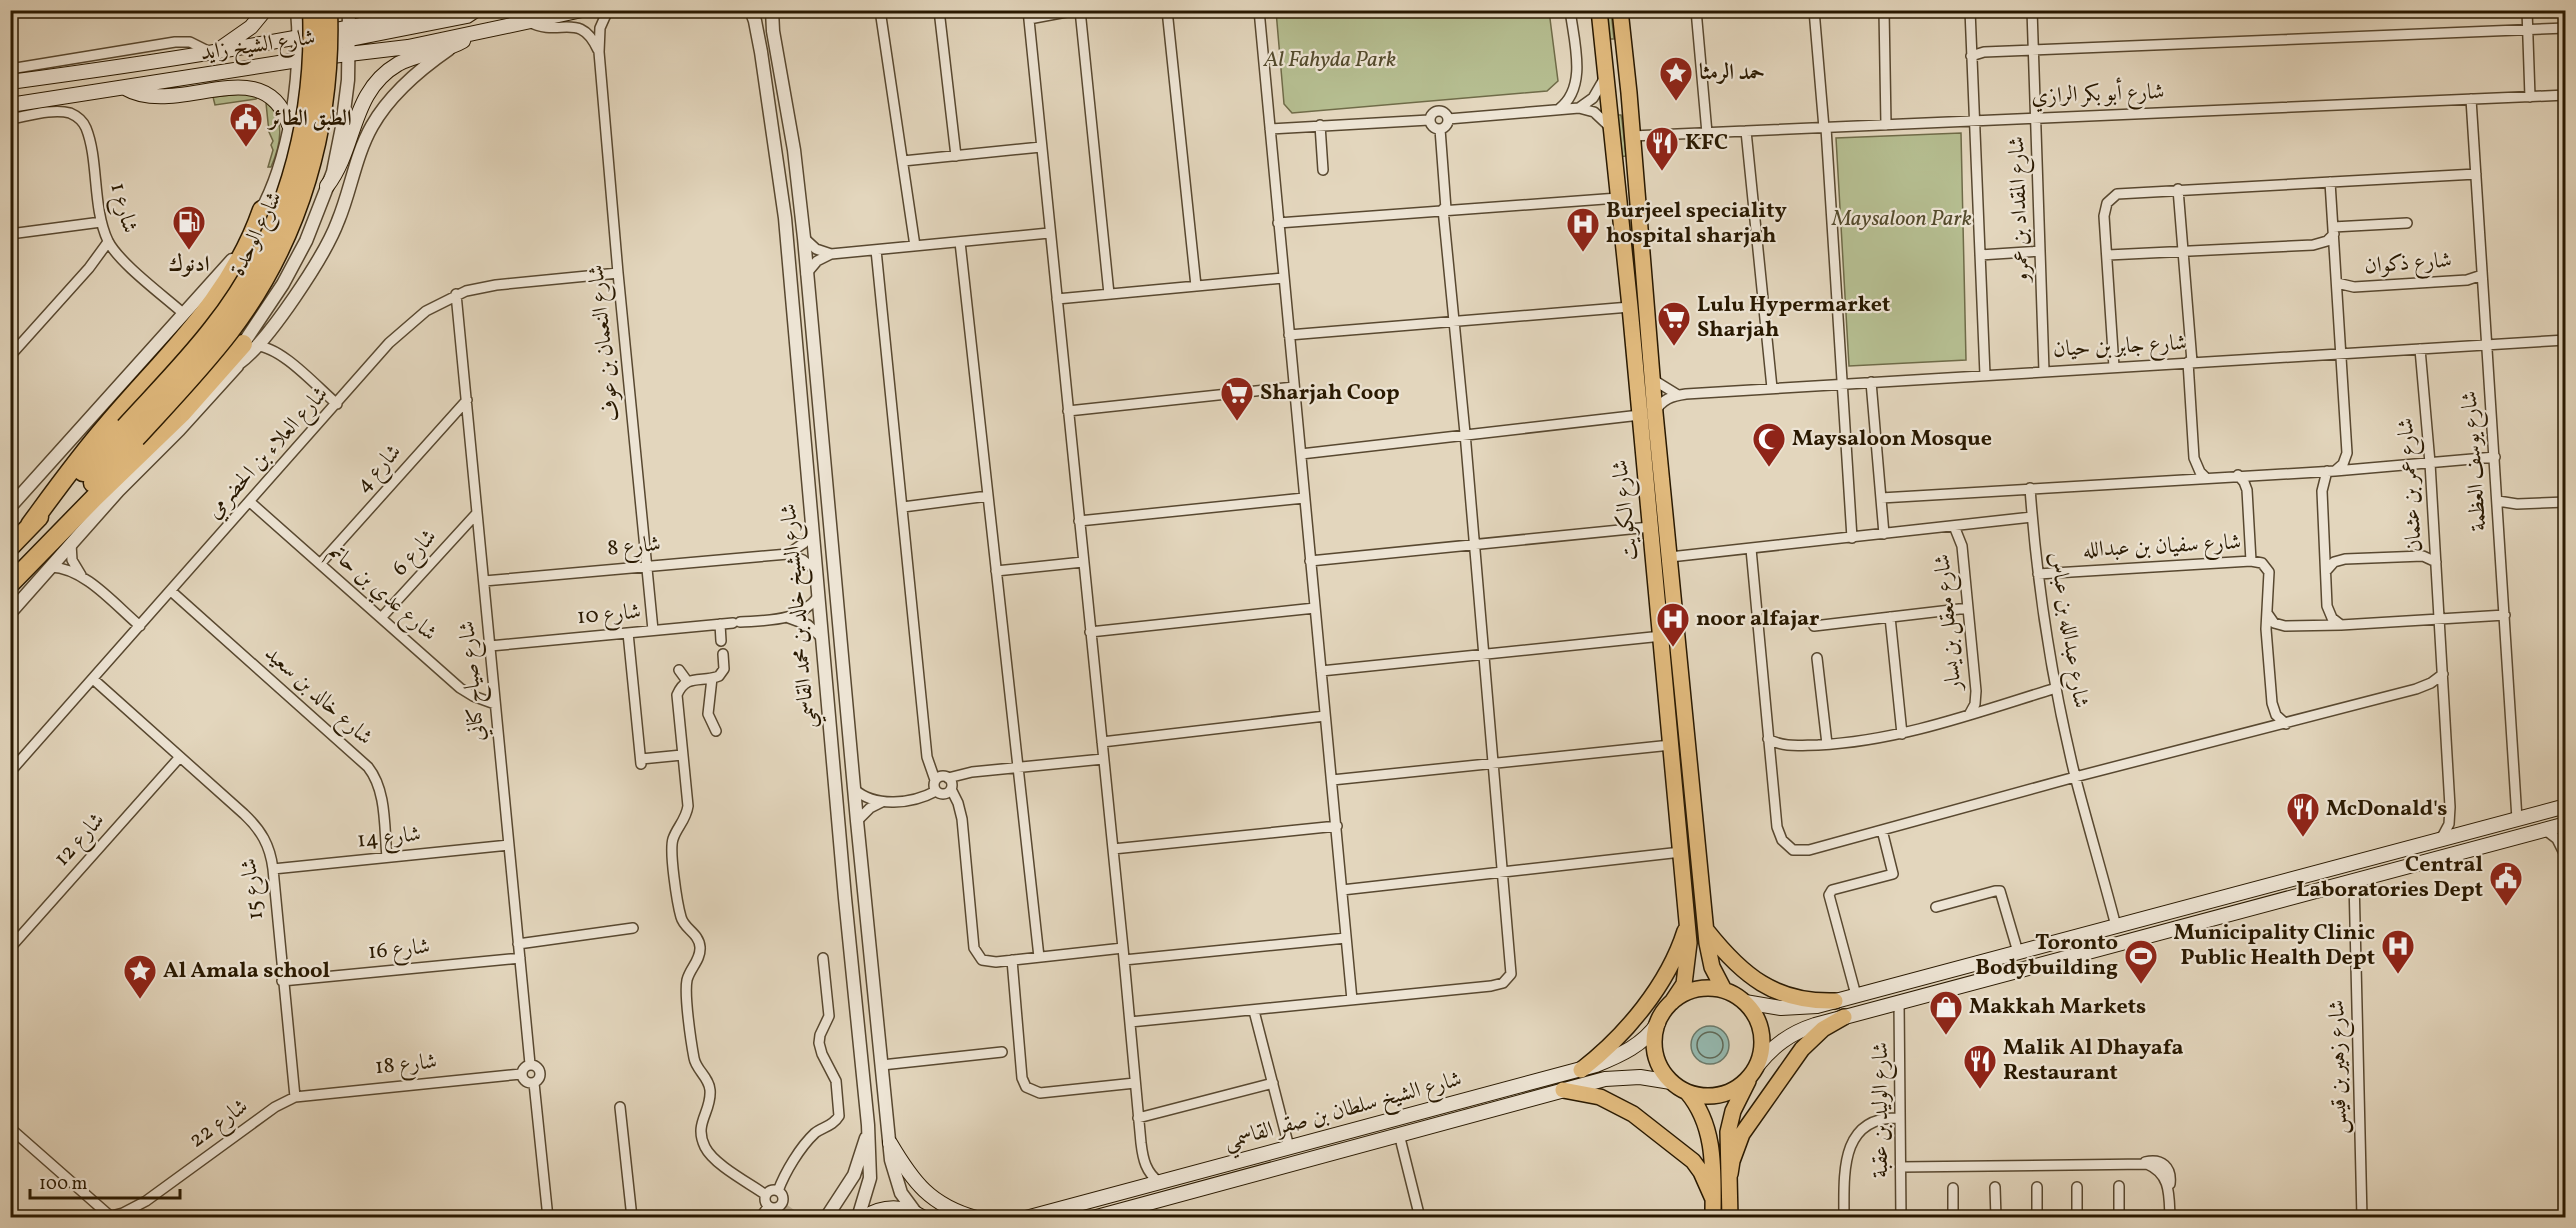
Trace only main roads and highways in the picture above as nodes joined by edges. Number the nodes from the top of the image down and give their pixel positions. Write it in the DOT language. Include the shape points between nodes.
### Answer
graph roads {
  1 [pos="265,10"];
  2 [pos="312,10"];
  3 [pos="328,10"];
  4 [pos="429,10"];
  5 [pos="476,10"];
  6 [pos="582,10"];
  7 [pos="1599,10"];
  8 [pos="1620,10"];
  9 [pos="476,32"];
  10 [pos="349,34"];
  11 [pos="214,52"];
  12 [pos="1604,55"];
  13 [pos="298,60"];
  14 [pos="11,78"];
  15 [pos="125,88"];
  16 [pos="1629,93"];
  17 [pos="10,105"];
  18 [pos="289,125"];
  19 [pos="327,186"];
  20 [pos="262,210"];
  21 [pos="249,345"];
  22 [pos="1648,414"];
  23 [pos="130,432"];
  24 [pos="1644,465"];
  25 [pos="1664,499"];
  26 [pos="30,525"];
  27 [pos="10,547"];
  28 [pos="10,583"];
  29 [pos="2565,806"];
  30 [pos="2565,824"];
  31 [pos="1687,923"];
  32 [pos="1706,930"];
  33 [pos="2098,931"];
  34 [pos="2066,957"];
  35 [pos="1724,990"];
  36 [pos="1834,1001"];
  37 [pos="1672,1002"];
  38 [pos="1745,1002"];
  39 [pos="1844,1017"];
  40 [pos="1658,1023"];
  41 [pos="1581,1070"];
  42 [pos="1754,1070"];
  43 [pos="1671,1082"];
  44 [pos="1563,1090"];
  45 [pos="1687,1092"];
  46 [pos="890,1143"];
  47 [pos="1730,1174"];
  48 [pos="1713,1199"];
  49 [pos="920,1215"];
  50 [pos="863,1218"];
  51 [pos="976,1218"];
  52 [pos="1026,1218"];
  53 [pos="1093,1218"];
  54 [pos="1713,1218"];
  55 [pos="1730,1218"];
  1 -- 11 [label="main road" via="251,27"];
  2 -- 23 [label="highway, شارع الوحدة, bridge" via="312,68 302,138 269,237 214,327"];
  3 -- 23 [label="highway, شارع الوحدة, bridge" via="322,117 303,193 289,230 230,331"];
  4 -- 10 [label="main road, شارع الشيخ زايد"];
  5 -- 10 [label="main road" via="467,16"];
  6 -- 9 [label="main road, شارع الشيخ زايد"];
  7 -- 12 [label="main road, شارع الكويت"];
  8 -- 16 [label="main road, شارع الكويت"];
  9 -- 13 [label="main road, شارع الشيخ زايد" via="348,56"];
  9 -- 19 [label="main road" via="452,47 398,64 376,82 358,113 339,170"];
  10 -- 11 [label="main road, شارع الشيخ زايد" via="299,36"];
  10 -- 13 [label="main road" via="315,47"];
  11 -- 14 [label="main road, شارع الشيخ زايد"];
  12 -- 16 [label="main road" via="1616,57 1621,80"];
  12 -- 22 [label="main road, شارع الكويت" via="1630,307"];
  13 -- 15 [label="main road, شارع الشيخ زايد"];
  15 -- 17 [label="main road, شارع الشيخ زايد" via="46,107"];
  15 -- 18 [label="main road" via="159,98 240,87 259,89 280,106"];
  16 -- 22 [label="main road, شارع الكويت" via="1652,380"];
  20 -- 26 [label="highway" via="248,246 216,300 108,424"];
  21 -- 28 [label="highway"];
  22 -- 24 [label="main road, شارع الكويت"];
  22 -- 25 [label="main road, شارع الكويت"];
  23 -- 26 [label="highway"];
  23 -- 28 [label="highway"];
  24 -- 25 [label="main road" via="1656,504"];
  24 -- 31 [label="main road, شارع الكويت"];
  25 -- 32 [label="main road, شارع الكويت"];
  26 -- 27 [label="highway"];
  29 -- 33 [label="main road"];
  30 -- 34 [label="main road"];
  31 -- 37 [label="main road, شارع الكويت" via="1688,964 1684,984"];
  31 -- 41 [label="main road" via="1670,966 1654,991 1620,1036"];
  32 -- 35 [label="main road, شارع الكويت" via="1713,967"];
  32 -- 36 [label="main road" via="1739,967 1774,991 1802,1000"];
  33 -- 34 [label="main road" via="2064,946 2062,953"];
  33 -- 36 [label="main road"];
  34 -- 39 [label="main road"];
  35 -- 37 [label="main road" via="1705,988 1687,992"];
  35 -- 38 [label="main road"];
  36 -- 38 [label="main road" via="1799,1008"];
  37 -- 40 [label="main road"];
  38 -- 42 [label="main road" via="1756,1015 1762,1032 1762,1050"];
  39 -- 42 [label="main road" via="1782,1040"];
  39 -- 47 [label="main road" via="1823,1029 1802,1049 1742,1134"];
  40 -- 41 [label="main road, شارع الشيخ سلطان بن صقر القاسمي" via="1648,1037 1632,1048"];
  40 -- 43 [label="main road" via="1654,1038 1656,1054"];
  41 -- 52 [label="main road, شارع الشيخ سلطان بن صقر القاسمي"];
  42 -- 45 [label="main road" via="1742,1085 1722,1094 1701,1096"];
  42 -- 47 [label="main road" via="1730,1121"];
  43 -- 44 [label="main road, شارع الشيخ سلطان بن صقر القاسمي" via="1623,1077"];
  43 -- 45 [label="main road"];
  44 -- 48 [label="main road" via="1599,1097 1641,1120 1693,1161"];
  44 -- 53 [label="main road, شارع الشيخ سلطان بن صقر القاسمي"];
  45 -- 48 [label="main road" via="1708,1131"];
  46 -- 51 [label="main road" via="922,1190 947,1207"];
  47 -- 55 [label="main road"];
  48 -- 54 [label="main road"];
  49 -- 50 [label="main road" via="893,1208"];
}
